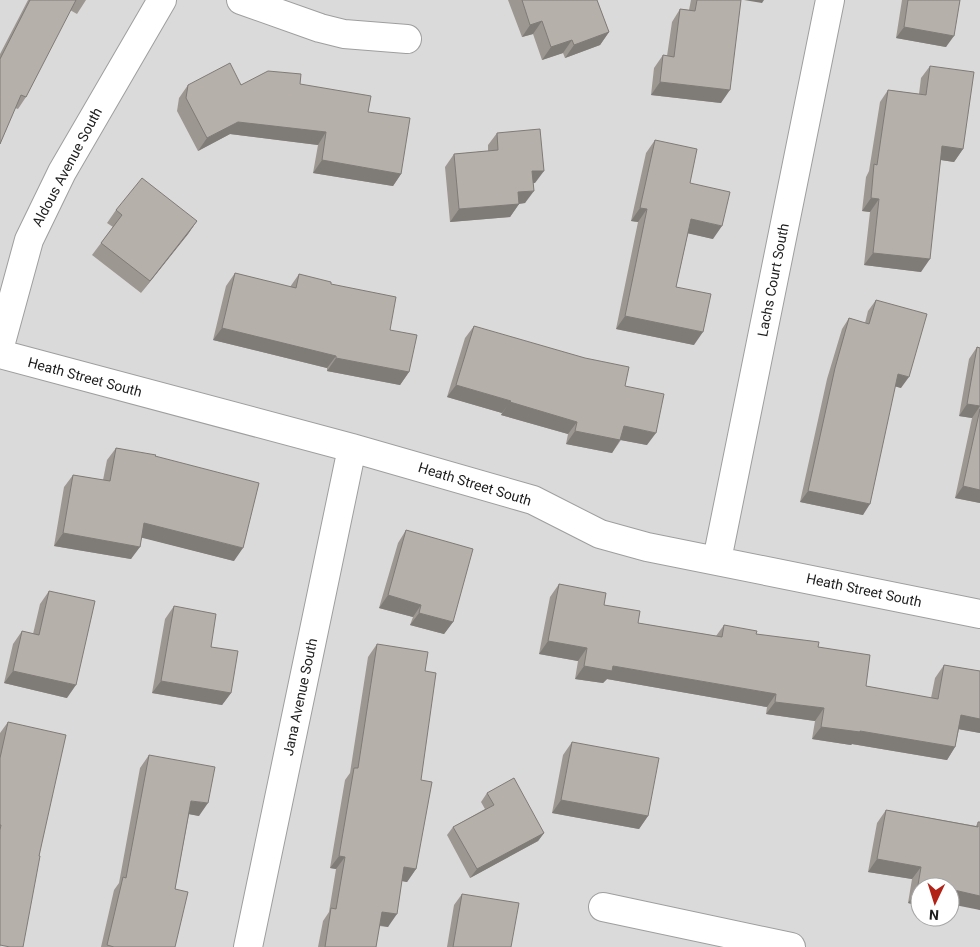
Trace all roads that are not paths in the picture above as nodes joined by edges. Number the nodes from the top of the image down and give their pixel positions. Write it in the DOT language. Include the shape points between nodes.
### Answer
graph roads {
  1 [pos="162,0"];
  2 [pos="241,0"];
  3 [pos="830,0"];
  4 [pos="407,39"];
  5 [pos="0,346"];
  6 [pos="0,354"];
  7 [pos="352,448"];
  8 [pos="717,560"];
  9 [pos="980,614"];
  10 [pos="603,907"];
  11 [pos="248,947"];
  12 [pos="791,947"];
  1 -- 5 [label="street, Aldous Avenue South" via="62,172 29,240"];
  2 -- 4 [label="street" via="344,34"];
  3 -- 8 [label="street, Lachs Court South"];
  6 -- 7 [label="street, Heath Street South"];
  7 -- 8 [label="street, Heath Street South" via="533,500 600,534"];
  7 -- 11 [label="street, Jana Avenue South"];
  8 -- 9 [label="street, Heath Street South"];
  10 -- 12 [label="street"];
}
